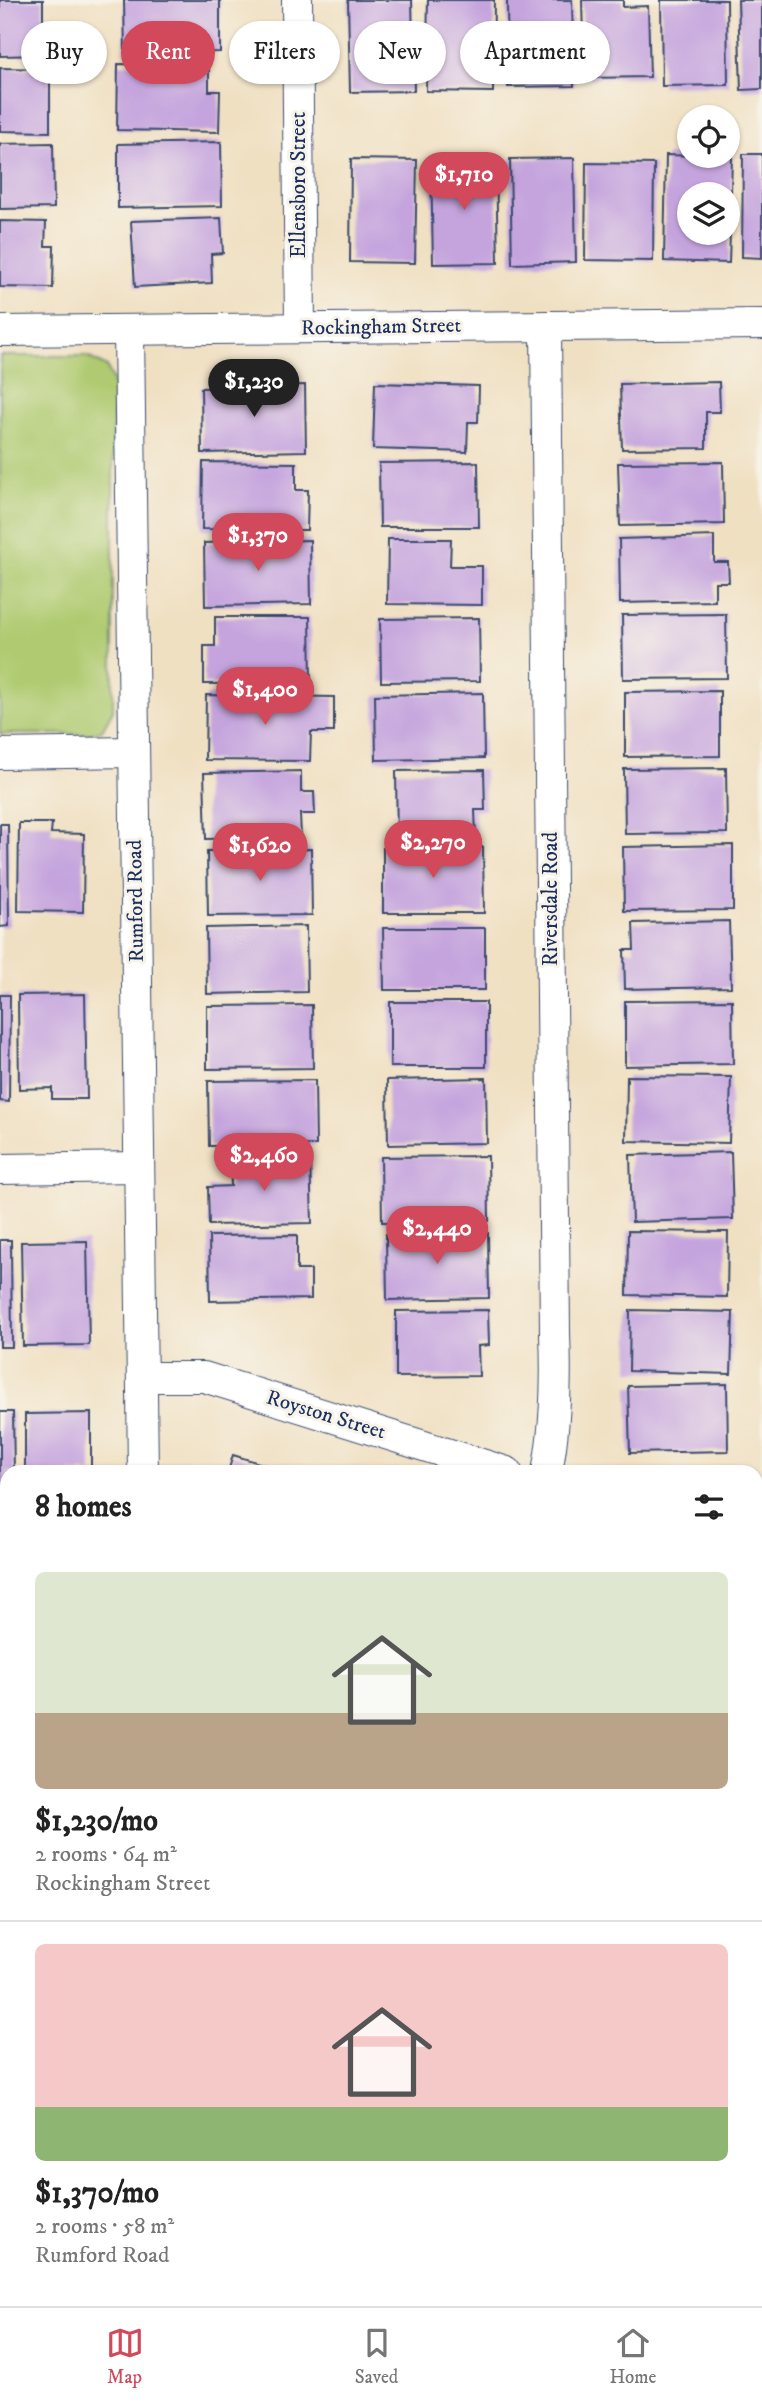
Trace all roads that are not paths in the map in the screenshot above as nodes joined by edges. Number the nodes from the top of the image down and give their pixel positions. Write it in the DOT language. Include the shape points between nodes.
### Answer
graph roads {
  1 [pos="298,0"];
  2 [pos="762,324"];
  3 [pos="546,326"];
  4 [pos="300,328"];
  5 [pos="129,330"];
  6 [pos="0,331"];
  7 [pos="134,752"];
  8 [pos="0,754"];
  9 [pos="139,1167"];
  10 [pos="0,1169"];
  11 [pos="142,1377"];
  12 [pos="143,1465"];
  13 [pos="485,1465"];
  14 [pos="548,1465"];
  1 -- 4 [label="street, Ellensboro Street"];
  2 -- 3 [label="street, Rockingham Street"];
  3 -- 4 [label="street, Rockingham Street"];
  3 -- 14 [label="street, Riversdale Road" via="558,1383"];
  4 -- 5 [label="street, Rockingham Street"];
  5 -- 6 [label="street, Rockingham Street"];
  5 -- 7 [label="street, Rumford Road"];
  7 -- 8 [label="street"];
  7 -- 9 [label="street, Rumford Road"];
  9 -- 10 [label="street"];
  9 -- 11 [label="street, Rumford Road"];
  11 -- 12 [label="street, Rumford Road"];
  11 -- 13 [label="street, Royston Street" via="204,1377"];
}
